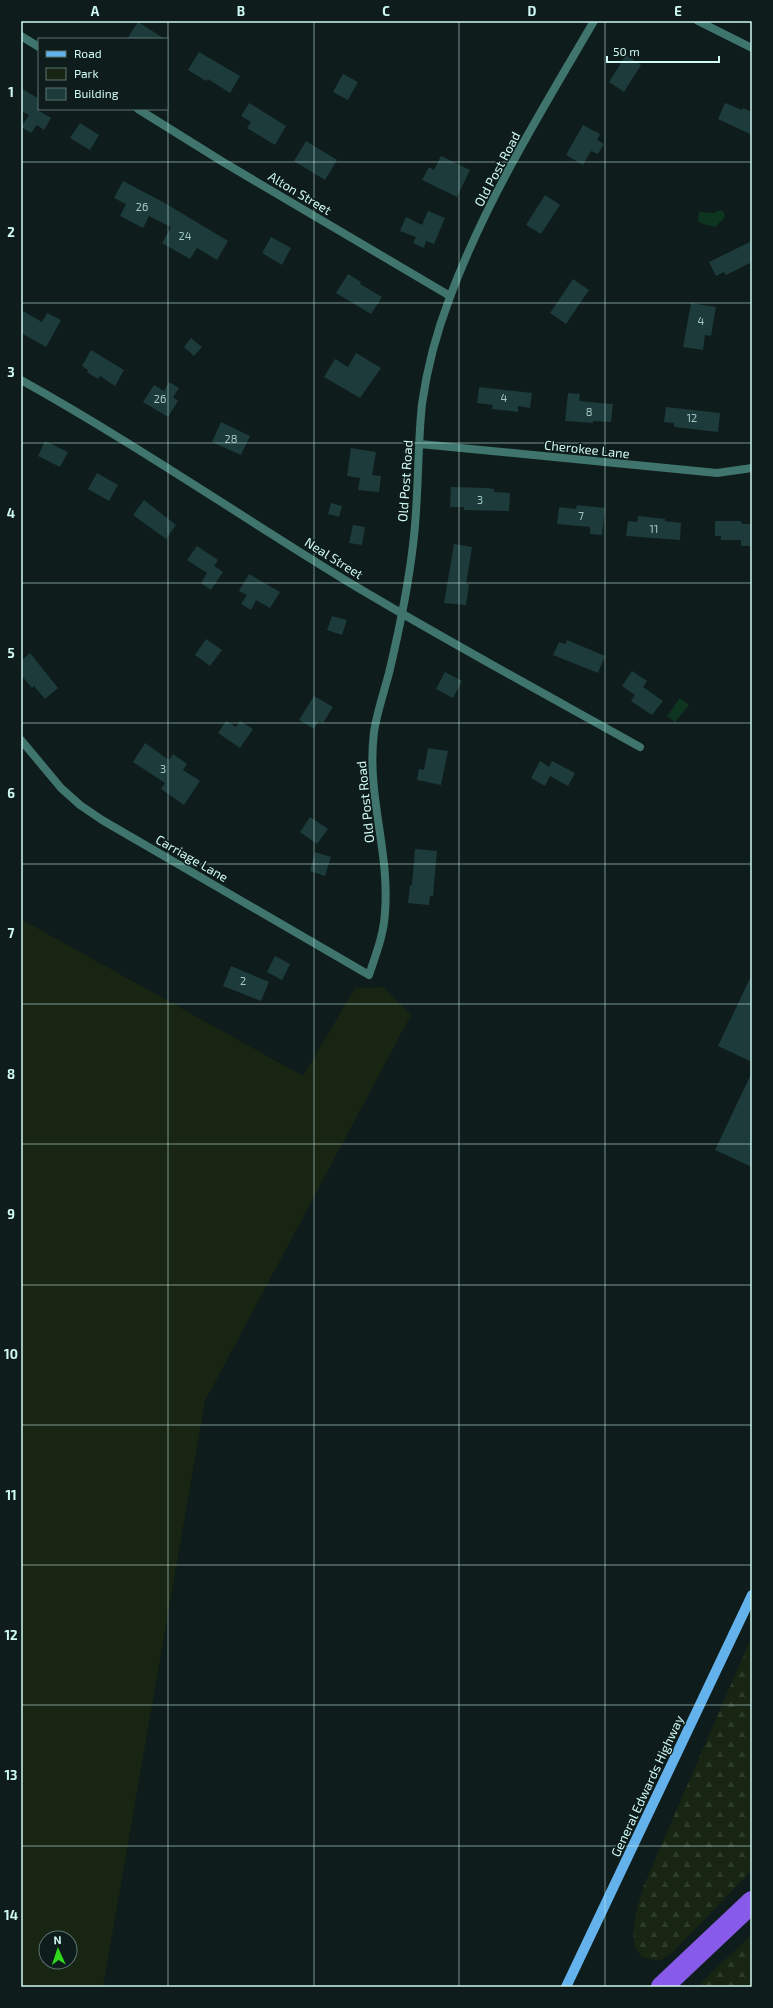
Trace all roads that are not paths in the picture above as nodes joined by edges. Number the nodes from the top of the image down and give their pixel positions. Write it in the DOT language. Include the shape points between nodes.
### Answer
graph roads {
  1 [pos="594,21"];
  2 [pos="698,21"];
  3 [pos="21,36"];
  4 [pos="38,46"];
  5 [pos="752,48"];
  6 [pos="140,110"];
  7 [pos="450,296"];
  8 [pos="21,380"];
  9 [pos="420,444"];
  10 [pos="752,468"];
  11 [pos="402,614"];
  12 [pos="21,740"];
  13 [pos="640,747"];
  14 [pos="369,975"];
  15 [pos="752,1595"];
  16 [pos="752,1902"];
  17 [pos="566,1987"];
  18 [pos="662,1987"];
  1 -- 7 [label="street, Old Post Road" via="513,162"];
  2 -- 5 [label="street"];
  3 -- 4 [label="street"];
  6 -- 7 [label="street, Alton Street" via="222,162"];
  7 -- 9 [label="street, Old Post Road" via="430,365 422,404"];
  8 -- 11 [label="street, Neal Street" via="143,451 228,507"];
  9 -- 10 [label="street, Cherokee Lane" via="717,473"];
  9 -- 11 [label="street, Old Post Road" via="413,545"];
  11 -- 13 [label="street, Neal Street"];
  11 -- 14 [label="street, Old Post Road" via="375,728 372,752 372,782 385,881 385,912 380,944"];
  12 -- 14 [label="street, Carriage Lane" via="60,788 102,820"];
  15 -- 17 [label="main road, General Edwards Highway"];
  16 -- 18 [label="highway"];
}
